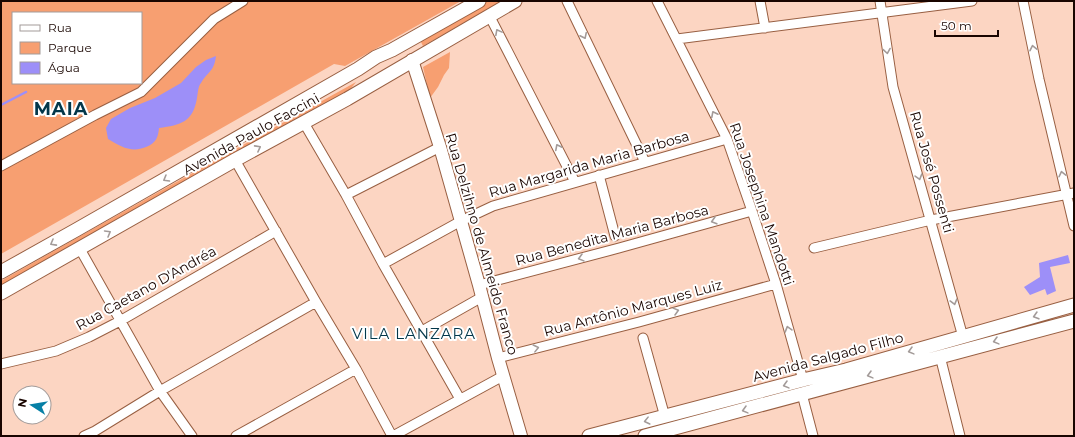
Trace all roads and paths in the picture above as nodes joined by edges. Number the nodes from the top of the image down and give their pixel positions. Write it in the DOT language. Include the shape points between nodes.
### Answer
graph roads {
  1 [pos="243,1"];
  2 [pos="479,1"];
  3 [pos="515,1"];
  4 [pos="568,1"];
  5 [pos="657,1"];
  6 [pos="760,1"];
  7 [pos="880,1"];
  8 [pos="972,1"];
  9 [pos="1023,1"];
  10 [pos="881,12"];
  11 [pos="489,15"];
  12 [pos="765,28"];
  13 [pos="416,36"];
  14 [pos="677,39"];
  15 [pos="412,60"];
  16 [pos="358,69"];
  17 [pos="347,99"];
  18 [pos="304,123"];
  19 [pos="727,139"];
  20 [pos="440,147"];
  21 [pos="235,160"];
  22 [pos="645,162"];
  23 [pos="1,166"];
  24 [pos="599,175"];
  25 [pos="575,182"];
  26 [pos="1070,194"];
  27 [pos="346,195"];
  28 [pos="752,210"];
  29 [pos="931,220"];
  30 [pos="461,221"];
  31 [pos="1074,226"];
  32 [pos="276,231"];
  33 [pos="615,236"];
  34 [pos="814,248"];
  35 [pos="80,249"];
  36 [pos="383,264"];
  37 [pos="1,272"];
  38 [pos="776,284"];
  39 [pos="481,291"];
  40 [pos="1,293"];
  41 [pos="316,302"];
  42 [pos="1074,305"];
  43 [pos="120,321"];
  44 [pos="1074,321"];
  45 [pos="422,331"];
  46 [pos="964,337"];
  47 [pos="643,338"];
  48 [pos="940,356"];
  49 [pos="498,358"];
  50 [pos="1,364"];
  51 [pos="356,368"];
  52 [pos="504,376"];
  53 [pos="803,380"];
  54 [pos="160,391"];
  55 [pos="802,394"];
  56 [pos="460,399"];
  57 [pos="665,417"];
  58 [pos="93,433"];
  59 [pos="664,434"];
  60 [pos="84,436"];
  61 [pos="192,436"];
  62 [pos="236,436"];
  63 [pos="392,436"];
  64 [pos="521,436"];
  65 [pos="589,436"];
  66 [pos="644,436"];
  67 [pos="813,436"];
  68 [pos="960,436"];
  1 -- 23 [label="street" via="214,19 141,92"];
  2 -- 13 [label="main road, Avenida Paulo Faccini"];
  3 -- 11 [label="main road, Avenida Paulo Faccini"];
  4 -- 22 [label="street, one-way"];
  5 -- 14 [label="street, Rua Josephina Mandotti"];
  6 -- 12 [label="street"];
  7 -- 10 [label="street, Rua José Possenti"];
  8 -- 10 [label="street"];
  26 -- 9 [label="street, one-way" via="1039,79"];
  10 -- 12 [label="street"];
  10 -- 29 [label="street, Rua José Possenti, one-way" via="893,87"];
  11 -- 15 [label="main road, Avenida Paulo Faccini"];
  25 -- 11 [label="street, one-way"];
  12 -- 14 [label="street"];
  13 -- 15 [label="main road"];
  13 -- 16 [label="main road, Avenida Paulo Faccini"];
  19 -- 14 [label="street, Rua Josephina Mandotti, one-way"];
  15 -- 17 [label="main road, Avenida Paulo Faccini"];
  15 -- 20 [label="street, Rua Delzihno de Almeido Franco"];
  16 -- 17 [label="main road" via="366,78 364,84"];
  16 -- 37 [label="main road, Avenida Paulo Faccini, one-way"];
  17 -- 18 [label="main road, Avenida Paulo Faccini"];
  21 -- 18 [label="main road, Avenida Paulo Faccini, one-way"];
  18 -- 27 [label="street"];
  19 -- 22 [label="street, Rua Margarida Maria Barbosa"];
  19 -- 28 [label="street, Rua Josephina Mandotti"];
  20 -- 27 [label="street"];
  20 -- 30 [label="street, Rua Delzihno de Almeido Franco"];
  21 -- 32 [label="street"];
  35 -- 21 [label="main road, Avenida Paulo Faccini, one-way"];
  22 -- 24 [label="street, Rua Margarida Maria Barbosa"];
  24 -- 25 [label="street, Rua Margarida Maria Barbosa"];
  24 -- 33 [label="street"];
  25 -- 30 [label="street, Rua Margarida Maria Barbosa" via="492,206"];
  26 -- 29 [label="street"];
  26 -- 31 [label="street"];
  27 -- 36 [label="street"];
  28 -- 38 [label="street, Rua Josephina Mandotti"];
  28 -- 39 [label="street, Rua Benedita Maria Barbosa, one-way"];
  29 -- 34 [label="street"];
  29 -- 46 [label="street, Rua José Possenti, one-way"];
  30 -- 36 [label="street, Rua Margarida Maria Barbosa"];
  30 -- 39 [label="street, Rua Delzihno de Almeido Franco"];
  32 -- 41 [label="street"];
  32 -- 43 [label="street, Rua Caetano D'Andréa"];
  35 -- 40 [label="main road, Avenida Paulo Faccini"];
  35 -- 43 [label="street"];
  36 -- 45 [label="street"];
  49 -- 38 [label="street, Rua Antônio Marques Luiz, one-way"];
  53 -- 38 [label="street, Rua Josephina Mandotti, one-way"];
  39 -- 45 [label="street, Rua Benedita Maria Barbosa"];
  39 -- 49 [label="street, Rua Delzihno de Almeido Franco"];
  41 -- 51 [label="street"];
  41 -- 54 [label="street"];
  42 -- 46 [label="main road, Avenida Salgado Filho, one-way"];
  43 -- 50 [label="street, Rua Caetano D'Andréa" via="56,351"];
  43 -- 54 [label="street"];
  44 -- 48 [label="main road, Avenida Salgado Filho, one-way"];
  45 -- 56 [label="street"];
  46 -- 53 [label="main road, Avenida Salgado Filho, one-way"];
  47 -- 57 [label="street"];
  48 -- 55 [label="main road, Avenida Salgado Filho, one-way"];
  48 -- 68 [label="street"];
  49 -- 52 [label="street, Rua Delzihno de Almeido Franco"];
  51 -- 62 [label="street"];
  51 -- 63 [label="street"];
  52 -- 56 [label="street"];
  52 -- 64 [label="street, Rua Delzihno de Almeido Franco"];
  53 -- 57 [label="main road, Avenida Salgado Filho, one-way"];
  54 -- 58 [label="street"];
  54 -- 61 [label="street"];
  55 -- 59 [label="main road, Avenida Salgado Filho, one-way"];
  55 -- 67 [label="street"];
  56 -- 63 [label="street"];
  57 -- 65 [label="main road, Avenida Salgado Filho, one-way"];
  58 -- 60 [label="street"];
  59 -- 66 [label="main road, Avenida Salgado Filho"];
}
